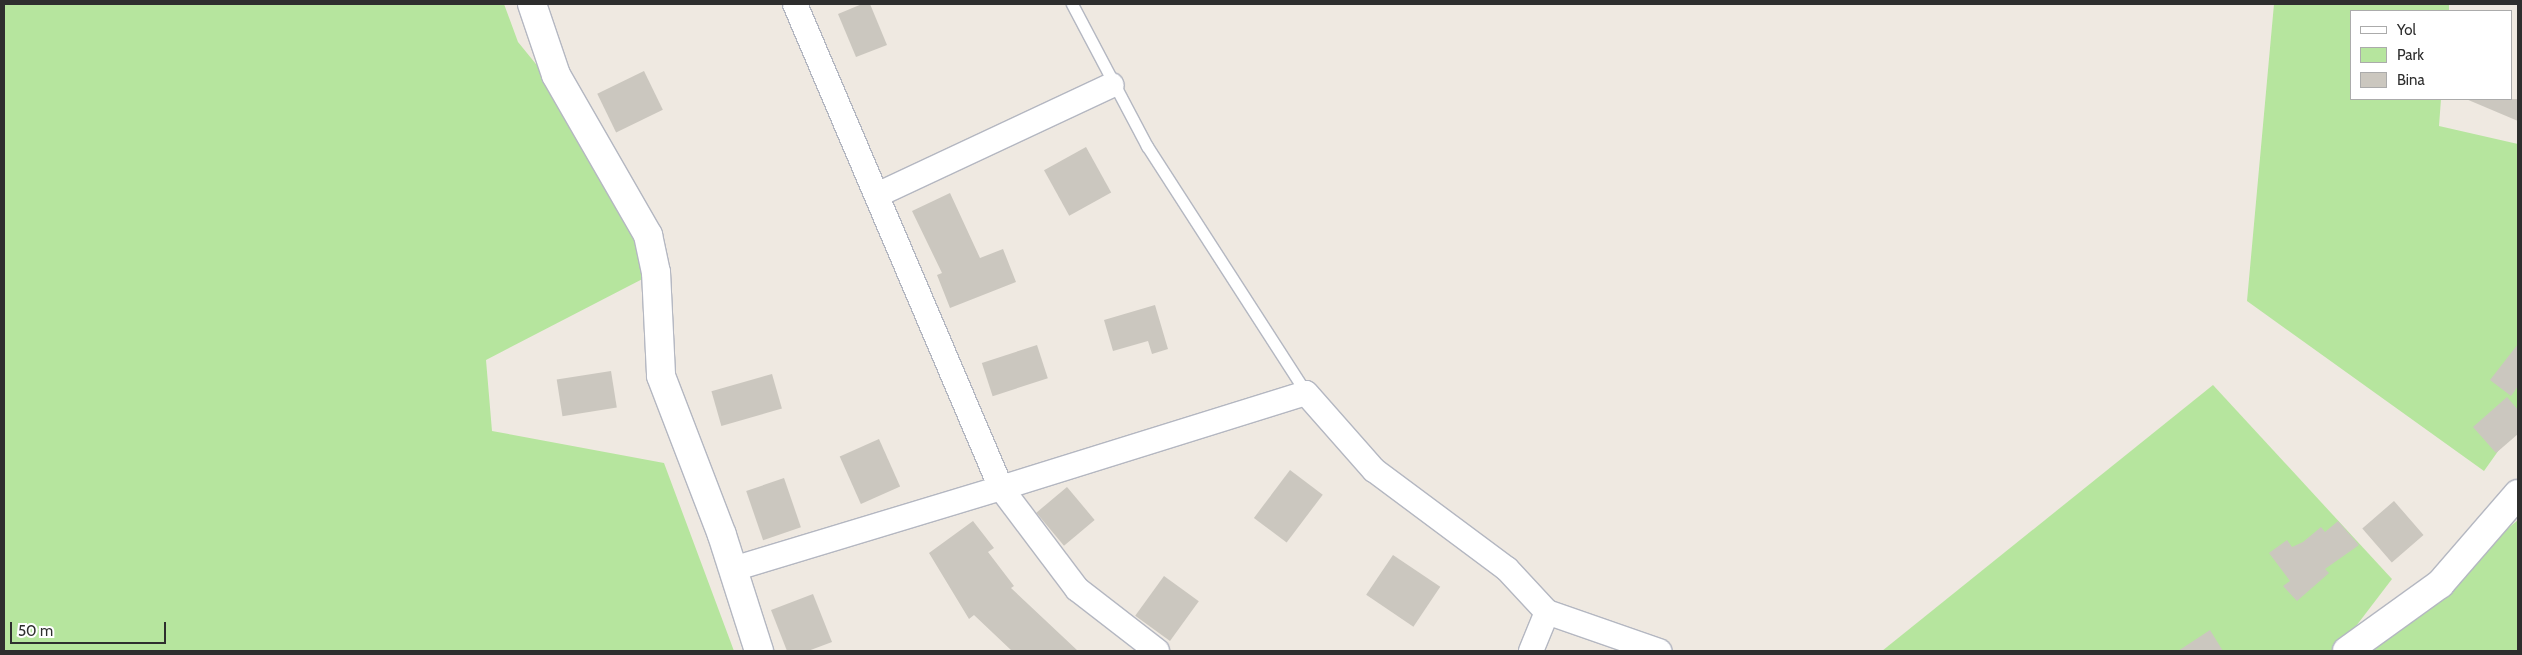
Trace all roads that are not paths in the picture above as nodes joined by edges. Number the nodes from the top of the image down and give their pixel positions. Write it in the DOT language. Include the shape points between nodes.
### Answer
graph roads {
  1 [pos="532,4"];
  2 [pos="795,4"];
  3 [pos="1072,4"];
  4 [pos="1112,85"];
  5 [pos="877,195"];
  6 [pos="1306,394"];
  7 [pos="1002,488"];
  8 [pos="2518,494"];
  9 [pos="733,569"];
  10 [pos="1547,612"];
  11 [pos="759,651"];
  12 [pos="1158,651"];
  13 [pos="1531,651"];
  14 [pos="1659,651"];
  15 [pos="2347,651"];
  1 -- 9 [label="street" via="556,74 648,235 656,272 662,376"];
  2 -- 5 [label="street"];
  3 -- 4 [label="lane"];
  4 -- 5 [label="street"];
  4 -- 6 [label="lane"];
  5 -- 7 [label="street"];
  6 -- 7 [label="street"];
  6 -- 10 [label="street" via="1374,470 1500,563"];
  7 -- 9 [label="street"];
  7 -- 12 [label="street" via="1077,589"];
  8 -- 15 [label="street" via="2440,584"];
  9 -- 11 [label="street"];
  10 -- 13 [label="street"];
  10 -- 14 [label="street"];
}
